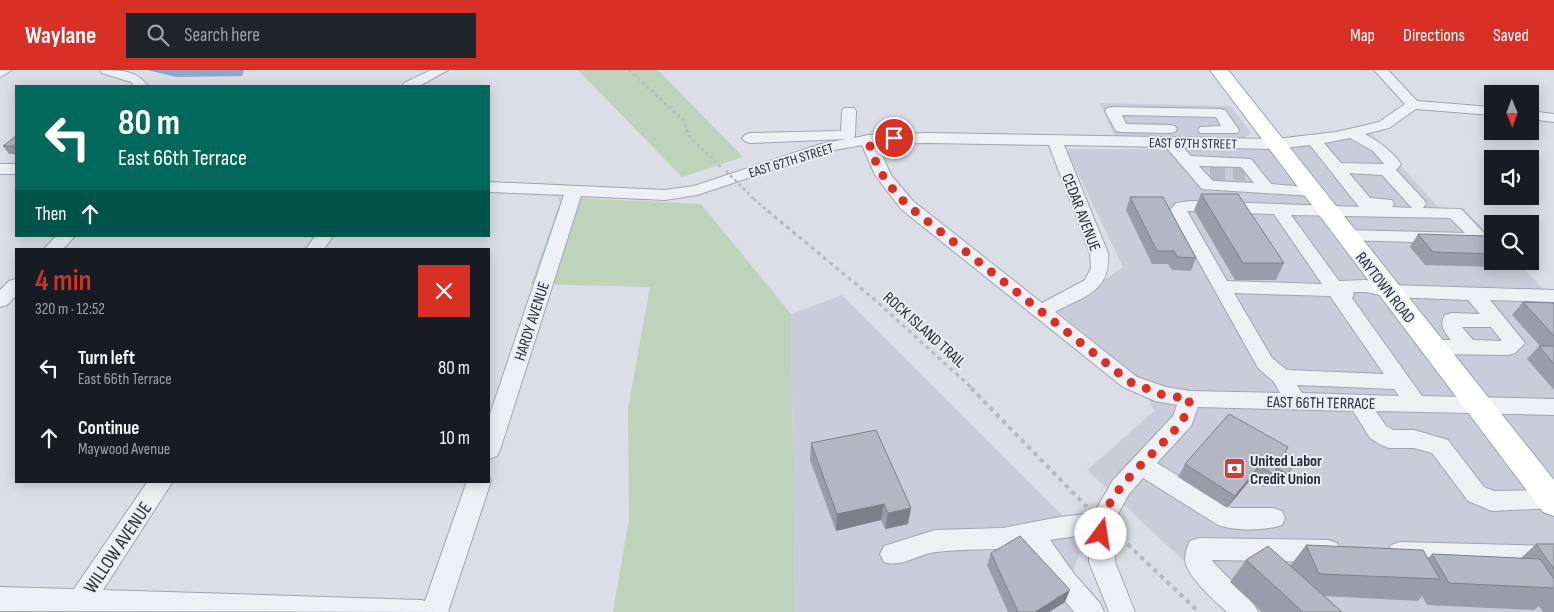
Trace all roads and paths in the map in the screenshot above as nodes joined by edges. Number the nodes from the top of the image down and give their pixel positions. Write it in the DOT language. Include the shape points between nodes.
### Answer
graph roads {
  1 [pos="5,70"];
  2 [pos="107,70"];
  3 [pos="417,70"];
  4 [pos="629,70"];
  5 [pos="1219,70"];
  6 [pos="1380,70"];
  7 [pos="0,73"];
  8 [pos="436,73"];
  9 [pos="140,85"];
  10 [pos="411,85"];
  11 [pos="1413,105"];
  12 [pos="1484,110"];
  13 [pos="849,111"];
  14 [pos="1539,116"];
  15 [pos="1554,118"];
  16 [pos="1352,133"];
  17 [pos="750,138"];
  18 [pos="859,139"];
  19 [pos="1314,140"];
  20 [pos="1055,141"];
  21 [pos="1181,143"];
  22 [pos="1276,144"];
  23 [pos="1337,168"];
  24 [pos="0,169"];
  25 [pos="15,169"];
  26 [pos="1198,169"];
  27 [pos="1388,170"];
  28 [pos="490,187"];
  29 [pos="1266,188"];
  30 [pos="574,191"];
  31 [pos="1312,191"];
  32 [pos="1278,208"];
  33 [pos="1329,212"];
  34 [pos="1346,235"];
  35 [pos="65,237"];
  36 [pos="323,237"];
  37 [pos="55,248"];
  38 [pos="316,248"];
  39 [pos="15,287"];
  40 [pos="1221,287"];
  41 [pos="1336,290"];
  42 [pos="1390,292"];
  43 [pos="1474,294"];
  44 [pos="1554,296"];
  45 [pos="0,302"];
  46 [pos="1040,312"];
  47 [pos="1496,321"];
  48 [pos="1433,347"];
  49 [pos="1467,347"];
  50 [pos="1282,377"];
  51 [pos="1400,382"];
  52 [pos="1190,399"];
  53 [pos="1296,402"];
  54 [pos="1359,403"];
  55 [pos="1416,404"];
  56 [pos="1478,406"];
  57 [pos="1554,407"];
  58 [pos="490,447"];
  59 [pos="1141,465"];
  60 [pos="159,483"];
  61 [pos="477,483"];
  62 [pos="1549,490"];
  63 [pos="1273,518"];
  64 [pos="1101,521"];
  65 [pos="1032,534"];
  66 [pos="892,554"];
  67 [pos="1554,557"];
  68 [pos="0,599"];
  69 [pos="78,606"];
  70 [pos="421,612"];
  71 [pos="436,612"];
  72 [pos="1091,612"];
  73 [pos="1122,612"];
  74 [pos="1199,612"];
  75 [pos="1245,612"];
  1 -- 7 [label="street"];
  2 -- 9 [label="street" via="136,79"];
  3 -- 8 [label="street"];
  4 -- 64 [label="path, ROCK ISLAND TRAIL, bridge" via="683,120 689,136 754,199 875,300 980,396"];
  5 -- 22 [label="main road, RAYTOWN ROAD"];
  6 -- 11 [label="street"];
  8 -- 10 [label="street"];
  11 -- 12 [label="street"];
  11 -- 16 [label="street, EAST 67TH STREET" via="1384,125"];
  13 -- 18 [label="street, EAST 66TH TERRACE"];
  14 -- 15 [label="street"];
  16 -- 19 [label="street, EAST 67TH STREET"];
  16 -- 27 [label="street" via="1383,153 1393,164"];
  17 -- 18 [label="street"];
  18 -- 20 [label="street, EAST 67TH STREET"];
  18 -- 30 [label="street, EAST 67TH STREET" via="697,190 665,195"];
  18 -- 46 [label="street, EAST 66TH TERRACE" via="884,181 907,205"];
  19 -- 22 [label="street, EAST 67TH STREET"];
  19 -- 23 [label="street"];
  20 -- 21 [label="street, EAST 67TH STREET"];
  20 -- 46 [label="street, CEDAR AVENUE" via="1099,253 1100,268 1092,284"];
  21 -- 21 [label="street" via="1185,130 1232,130 1220,113 1112,111 1121,128 1172,130"];
  21 -- 22 [label="street, EAST 67TH STREET"];
  21 -- 26 [label="street"];
  22 -- 31 [label="main road, RAYTOWN ROAD"];
  23 -- 27 [label="street"];
  23 -- 27 [label="street" via="1365,203 1418,204"];
  24 -- 25 [label="street"];
  26 -- 29 [label="street" via="1208,186"];
  26 -- 29 [label="street" via="1245,162 1250,174"];
  28 -- 30 [label="street, EAST 67TH STREET"];
  29 -- 31 [label="street"];
  30 -- 58 [label="street, HARDY AVENUE"];
  31 -- 33 [label="main road, RAYTOWN ROAD"];
  32 -- 33 [label="street"];
  32 -- 40 [label="street" via="1190,206 1178,210"];
  32 -- 41 [label="street"];
  33 -- 34 [label="main road, RAYTOWN ROAD"];
  33 -- 34 [label="street" via="1455,212 1480,239"];
  34 -- 42 [label="main road, RAYTOWN ROAD"];
  35 -- 37 [label="street"];
  36 -- 38 [label="street"];
  39 -- 45 [label="street"];
  40 -- 41 [label="street"];
  40 -- 50 [label="street" via="1265,363"];
  41 -- 42 [label="street" via="1350,296 1374,297"];
  41 -- 51 [label="street"];
  42 -- 43 [label="street"];
  42 -- 48 [label="main road, RAYTOWN ROAD"];
  43 -- 44 [label="street"];
  43 -- 47 [label="street"];
  46 -- 52 [label="street, EAST 66TH TERRACE" via="1130,382 1163,395"];
  47 -- 49 [label="street" via="1452,320 1452,328"];
  47 -- 49 [label="street" via="1514,343 1508,348"];
  48 -- 49 [label="street"];
  48 -- 56 [label="main road, RAYTOWN ROAD"];
  50 -- 51 [label="street"];
  50 -- 53 [label="street"];
  51 -- 55 [label="street"];
  52 -- 53 [label="street, EAST 66TH TERRACE"];
  52 -- 59 [label="street" via="1183,420"];
  53 -- 54 [label="street, EAST 66TH TERRACE"];
  54 -- 55 [label="street, EAST 66TH TERRACE"];
  54 -- 62 [label="street" via="1378,432 1388,439 1414,439 1440,446 1476,494 1492,501"];
  55 -- 56 [label="street, EAST 66TH TERRACE"];
  56 -- 57 [label="street, EAST 66TH TERRACE"];
  56 -- 62 [label="main road, RAYTOWN ROAD"];
  59 -- 63 [label="street" via="1227,518"];
  59 -- 64 [label="street" via="1120,487"];
  60 -- 69 [label="street, WILLOW AVENUE"];
  61 -- 71 [label="street"];
  64 -- 65 [label="street"];
  64 -- 73 [label="street" via="1102,562"];
  64 -- 74 [label="path, ROCK ISLAND TRAIL"];
  65 -- 66 [label="street" via="1002,539 935,541"];
  65 -- 72 [label="street"];
  67 -- 75 [label="street" via="1199,549 1198,561 1213,582"];
  68 -- 69 [label="street"];
  69 -- 70 [label="street"];
}
